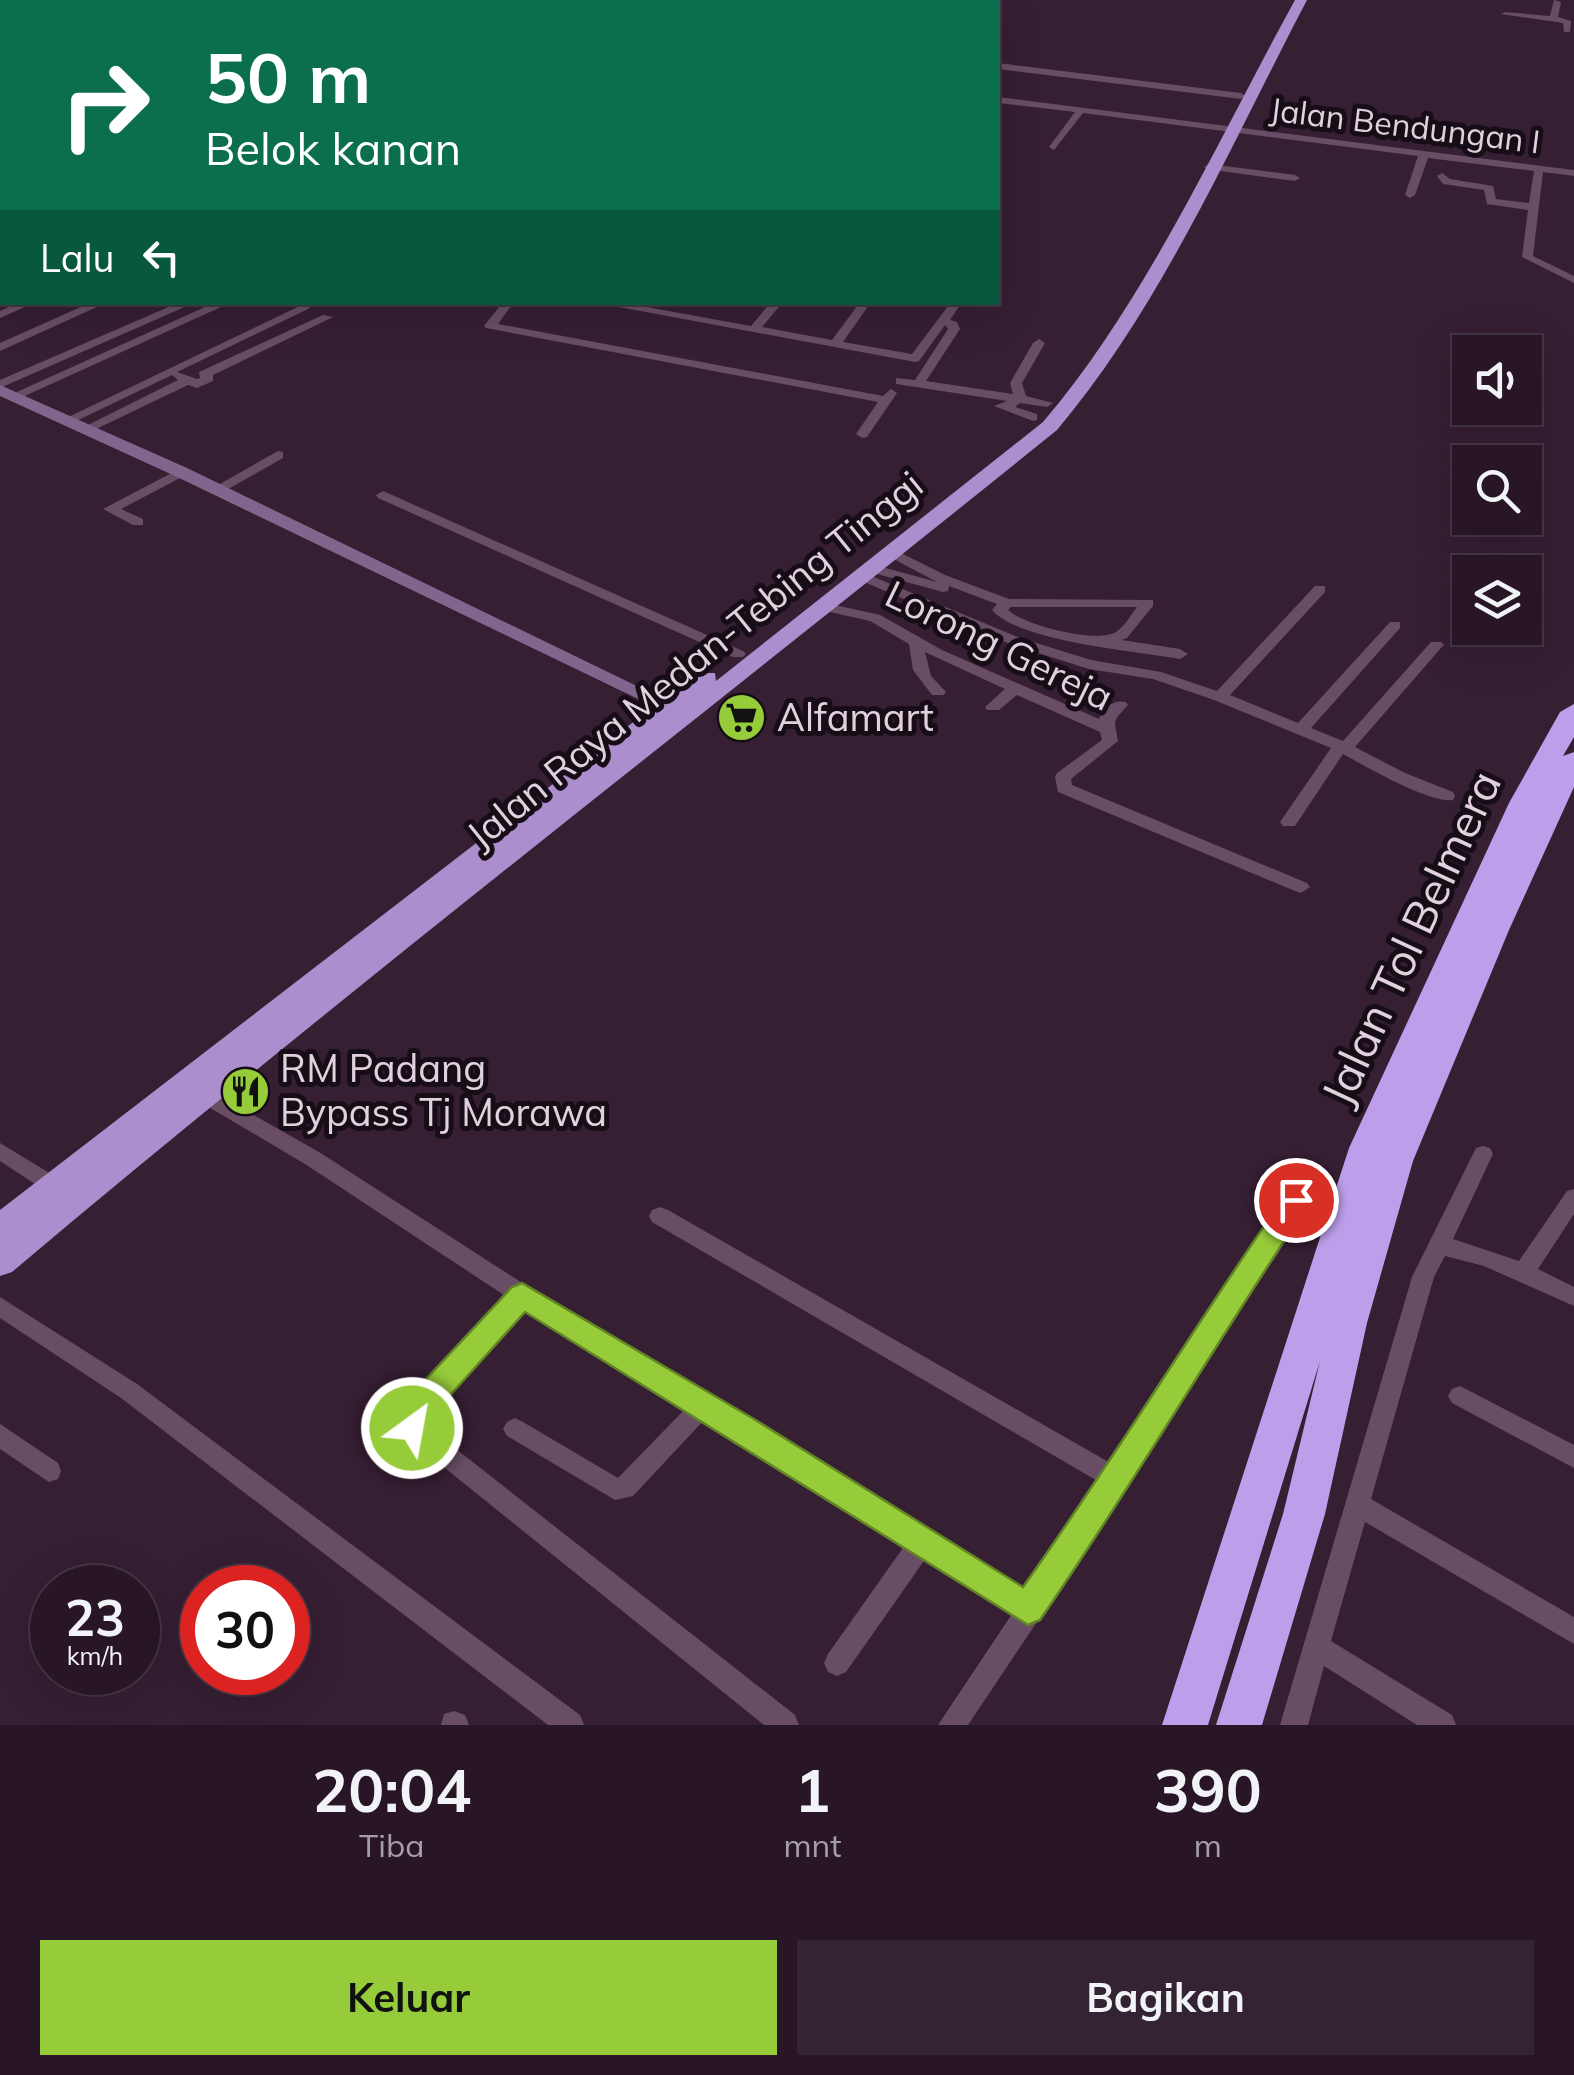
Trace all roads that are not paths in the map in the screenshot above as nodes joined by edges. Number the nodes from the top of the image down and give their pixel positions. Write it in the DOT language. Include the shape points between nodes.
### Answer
graph roads {
  1 [pos="1293,0"];
  2 [pos="1301,0"];
  3 [pos="1544,0"];
  4 [pos="1560,1"];
  5 [pos="1504,14"];
  6 [pos="1554,19"];
  7 [pos="1568,30"];
  8 [pos="1000,66"];
  9 [pos="1240,96"];
  10 [pos="1000,100"];
  11 [pos="1081,110"];
  12 [pos="1227,129"];
  13 [pos="1054,146"];
  14 [pos="1424,154"];
  15 [pos="1209,166"];
  16 [pos="1539,168"];
  17 [pos="1574,173"];
  18 [pos="1442,176"];
  19 [pos="1295,178"];
  20 [pos="1410,194"];
  21 [pos="1533,207"];
  22 [pos="1574,280"];
  23 [pos="24,305"];
  24 [pos="97,305"];
  25 [pos="185,305"];
  26 [pos="218,305"];
  27 [pos="507,305"];
  28 [pos="621,305"];
  29 [pos="694,305"];
  30 [pos="775,305"];
  31 [pos="864,305"];
  32 [pos="955,305"];
  33 [pos="304,307"];
  34 [pos="0,315"];
  35 [pos="327,317"];
  36 [pos="682,317"];
  37 [pos="942,322"];
  38 [pos="754,330"];
  39 [pos="1040,343"];
  40 [pos="835,344"];
  41 [pos="0,347"];
  42 [pos="915,358"];
  43 [pos="934,360"];
  44 [pos="168,372"];
  45 [pos="191,384"];
  46 [pos="918,384"];
  47 [pos="5,390"];
  48 [pos="893,390"];
  49 [pos="1012,403"];
  50 [pos="1040,410"];
  51 [pos="66,421"];
  52 [pos="92,432"];
  53 [pos="862,434"];
  54 [pos="278,455"];
  55 [pos="182,472"];
  56 [pos="218,489"];
  57 [pos="383,495"];
  58 [pos="941,501"];
  59 [pos="138,522"];
  60 [pos="875,566"];
  61 [pos="936,581"];
  62 [pos="1320,589"];
  63 [pos="826,606"];
  64 [pos="1003,606"];
  65 [pos="1395,626"];
  66 [pos="1108,640"];
  67 [pos="917,643"];
  68 [pos="1436,645"];
  69 [pos="738,654"];
  70 [pos="1180,654"];
  71 [pos="1017,686"];
  72 [pos="938,692"];
  73 [pos="1220,698"];
  74 [pos="1120,705"];
  75 [pos="668,706"];
  76 [pos="993,707"];
  77 [pos="1574,712"];
  78 [pos="1104,726"];
  79 [pos="1300,730"];
  80 [pos="1343,748"];
  81 [pos="1574,761"];
  82 [pos="1447,796"];
  83 [pos="1289,822"];
  84 [pos="1301,888"];
  85 [pos="202,1094"];
  86 [pos="0,1151"];
  87 [pos="1483,1154"];
  88 [pos="1312,1182"];
  89 [pos="54,1186"];
  90 [pos="1574,1197"];
  91 [pos="660,1216"];
  92 [pos="0,1229"];
  93 [pos="1439,1246"];
  94 [pos="0,1262"];
  95 [pos="1524,1273"];
  96 [pos="522,1295"];
  97 [pos="1574,1298"];
  98 [pos="0,1306"];
  99 [pos="1460,1396"];
  100 [pos="704,1405"];
  101 [pos="515,1428"];
  102 [pos="0,1435"];
  103 [pos="1574,1456"];
  104 [pos="49,1471"];
  105 [pos="1116,1478"];
  106 [pos="1357,1504"];
  107 [pos="922,1542"];
  108 [pos="1028,1609"];
  109 [pos="1574,1631"];
  110 [pos="1316,1646"];
  111 [pos="836,1663"];
  112 [pos="570,1725"];
  113 [pos="786,1725"];
  114 [pos="952,1725"];
  115 [pos="1185,1725"];
  116 [pos="1240,1725"];
  117 [pos="1294,1725"];
  118 [pos="1442,1725"];
  1 -- 9 [label="highway, Jalan Raya Medan-Tebing Tinggi"];
  2 -- 12 [label="highway, Jalan Raya Medan-Tebing Tinggi"];
  3 -- 4 [label="street"];
  4 -- 6 [label="street"];
  5 -- 6 [label="street"];
  6 -- 7 [label="street" via="1568,21"];
  8 -- 9 [label="street"];
  9 -- 12 [label="highway, Jalan Raya Medan-Tebing Tinggi"];
  10 -- 11 [label="street, Jalan Bendungan I"];
  11 -- 12 [label="street, Jalan Bendungan I"];
  11 -- 13 [label="street"];
  12 -- 14 [label="street, Jalan Bendungan I"];
  12 -- 15 [label="highway, Jalan Raya Medan-Tebing Tinggi"];
  12 -- 50 [label="highway, Jalan Raya Medan-Tebing Tinggi" via="1069,380"];
  14 -- 16 [label="street, Jalan Bendungan I"];
  14 -- 20 [label="street"];
  15 -- 19 [label="street"];
  15 -- 58 [label="highway, Jalan Raya Medan-Tebing Tinggi" via="1145,290 1077,397 1050,426"];
  16 -- 17 [label="street, Jalan Bendungan I"];
  16 -- 21 [label="street"];
  18 -- 21 [label="street" via="1489,188 1490,202"];
  21 -- 22 [label="street" via="1527,257"];
  23 -- 34 [label="street"];
  24 -- 41 [label="street"];
  25 -- 47 [label="street"];
  26 -- 47 [label="street"];
  27 -- 48 [label="street" via="490,326"];
  28 -- 36 [label="street"];
  29 -- 36 [label="street"];
  30 -- 38 [label="street"];
  31 -- 40 [label="street"];
  32 -- 37 [label="street"];
  33 -- 44 [label="street"];
  35 -- 45 [label="street"];
  36 -- 38 [label="street"];
  37 -- 42 [label="street"];
  37 -- 43 [label="street" via="954,329"];
  38 -- 40 [label="street"];
  39 -- 49 [label="street"];
  40 -- 42 [label="street"];
  42 -- 43 [label="street"];
  42 -- 48 [label="street"];
  43 -- 46 [label="street"];
  44 -- 45 [label="street"];
  44 -- 51 [label="street"];
  45 -- 52 [label="street"];
  46 -- 48 [label="street"];
  46 -- 49 [label="street"];
  47 -- 51 [label="main road"];
  48 -- 49 [label="street"];
  48 -- 53 [label="street"];
  49 -- 50 [label="street"];
  50 -- 58 [label="highway, Jalan Raya Medan-Tebing Tinggi"];
  51 -- 52 [label="main road"];
  52 -- 55 [label="main road"];
  54 -- 56 [label="street"];
  55 -- 56 [label="main road"];
  55 -- 59 [label="street" via="110,508"];
  56 -- 75 [label="main road"];
  57 -- 69 [label="street"];
  58 -- 60 [label="highway, Jalan Raya Medan-Tebing Tinggi"];
  58 -- 69 [label="highway, Jalan Raya Medan-Tebing Tinggi"];
  60 -- 61 [label="street"];
  60 -- 61 [label="street"];
  60 -- 63 [label="highway, Jalan Raya Medan-Tebing Tinggi"];
  60 -- 73 [label="street" via="1032,646 1156,675"];
  61 -- 64 [label="street"];
  62 -- 73 [label="street"];
  63 -- 67 [label="street, Lorong Gereja" via="874,618"];
  63 -- 85 [label="highway, Jalan Raya Medan-Tebing Tinggi"];
  64 -- 66 [label="street" via="1010,620 1034,630"];
  64 -- 66 [label="street" via="1148,603 1122,636"];
  65 -- 79 [label="street"];
  66 -- 70 [label="street"];
  67 -- 71 [label="street, Lorong Gereja"];
  67 -- 72 [label="street" via="917,665"];
  68 -- 80 [label="street"];
  69 -- 75 [label="highway, Jalan Raya Medan-Tebing Tinggi"];
  71 -- 76 [label="street"];
  71 -- 78 [label="street, Lorong Gereja"];
  73 -- 79 [label="street"];
  74 -- 78 [label="street"];
  75 -- 89 [label="highway, Jalan Raya Medan-Tebing Tinggi"];
  77 -- 115 [label="highway, Jalan Tol Belmera" via="1523,803 1368,1148"];
  78 -- 84 [label="street, Lorong Gereja" via="1110,742 1063,777 1064,788"];
  79 -- 80 [label="street"];
  80 -- 82 [label="street"];
  80 -- 83 [label="street" via="1324,764"];
  81 -- 116 [label="highway, Jalan Tol Belmera" via="1395,1161 1348,1323 1304,1514"];
  85 -- 94 [label="highway, Jalan Raya Medan-Tebing Tinggi"];
  85 -- 96 [label="street"];
  86 -- 89 [label="street"];
  87 -- 93 [label="street"];
  88 -- 105 [label="street"];
  89 -- 92 [label="highway, Jalan Raya Medan-Tebing Tinggi"];
  90 -- 95 [label="street"];
  91 -- 105 [label="street"];
  93 -- 95 [label="street"];
  93 -- 106 [label="street" via="1423,1277"];
  95 -- 97 [label="street"];
  96 -- 100 [label="street"];
  96 -- 113 [label="street" via="411,1416 412,1428"];
  98 -- 112 [label="street" via="129,1391"];
  99 -- 103 [label="street"];
  100 -- 101 [label="street" via="624,1488"];
  100 -- 107 [label="street"];
  102 -- 104 [label="street"];
  105 -- 108 [label="street"];
  106 -- 109 [label="street"];
  106 -- 110 [label="street"];
  107 -- 108 [label="street"];
  107 -- 111 [label="street"];
  108 -- 114 [label="street"];
  110 -- 117 [label="street"];
  110 -- 118 [label="street"];
}
